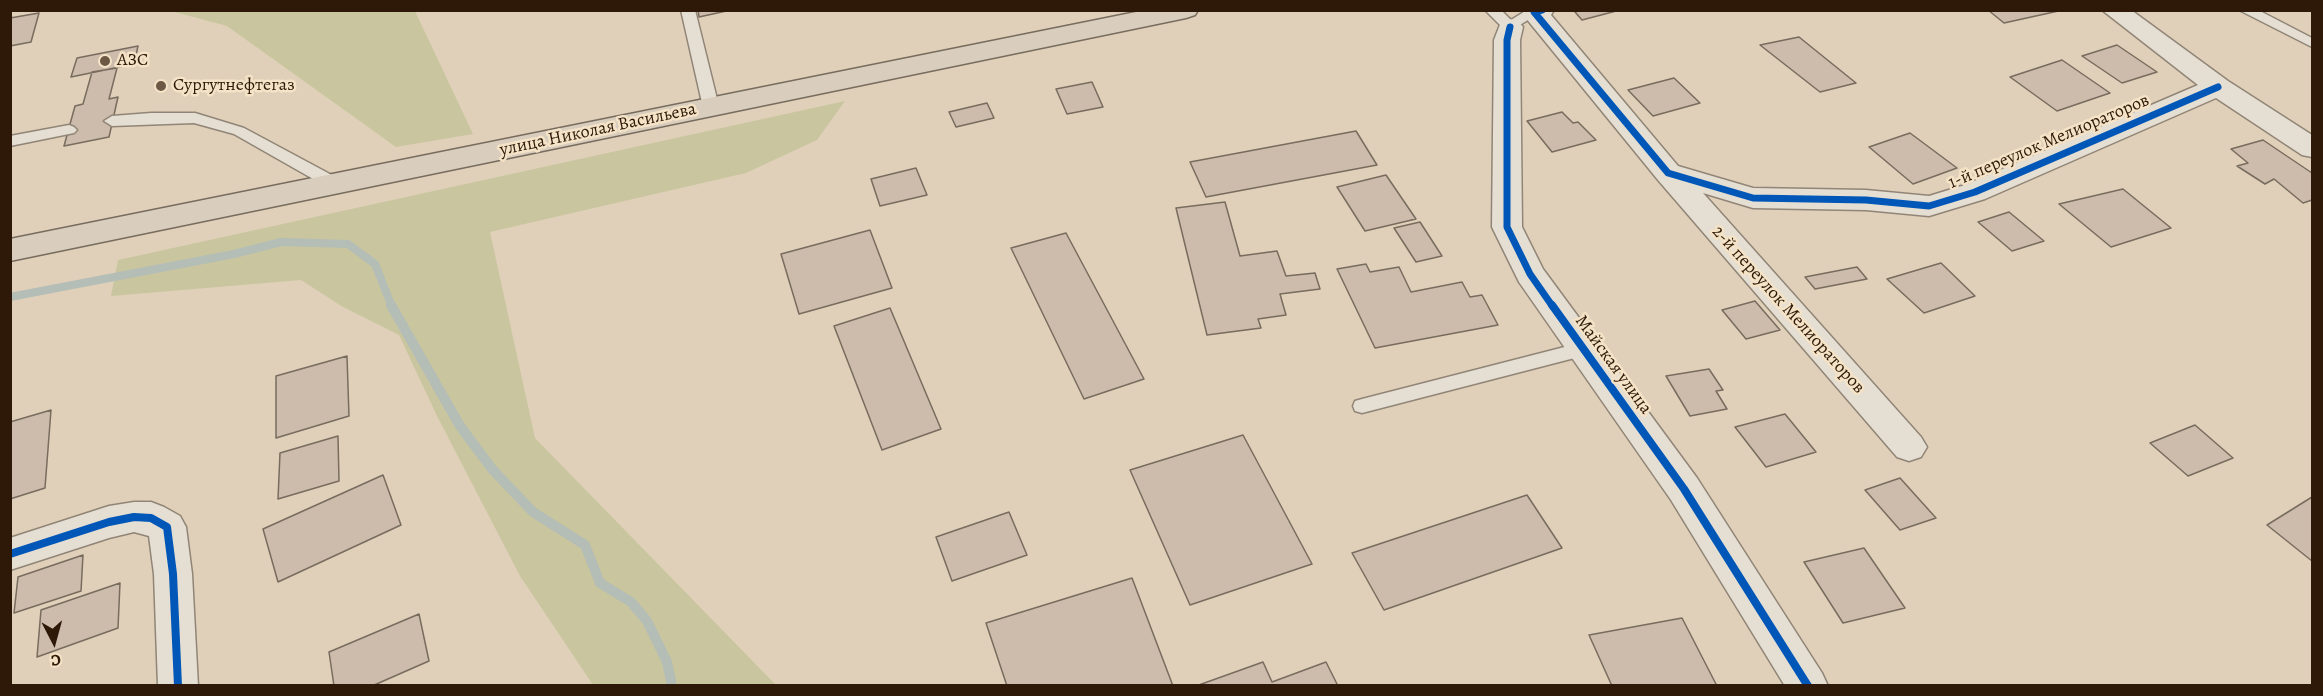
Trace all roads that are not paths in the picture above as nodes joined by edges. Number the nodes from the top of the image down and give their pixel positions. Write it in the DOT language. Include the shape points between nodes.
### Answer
graph roads {
  1 [pos="688,10"];
  2 [pos="1186,10"];
  3 [pos="2114,10"];
  4 [pos="2246,10"];
  5 [pos="1519,15"];
  6 [pos="2313,43"];
  7 [pos="2218,87"];
  8 [pos="711,107"];
  9 [pos="112,121"];
  10 [pos="69,130"];
  11 [pos="10,141"];
  12 [pos="2313,148"];
  13 [pos="1668,174"];
  14 [pos="335,184"];
  15 [pos="10,250"];
  16 [pos="1584,349"];
  17 [pos="1362,406"];
  18 [pos="1909,447"];
  19 [pos="10,554"];
  20 [pos="178,686"];
  21 [pos="1808,686"];
  1 -- 8 [label="lane"];
  2 -- 8 [label="main road, улица Николая Васильева"];
  3 -- 7 [label="street"];
  4 -- 6 [label="lane"];
  5 -- 13 [label="street"];
  5 -- 16 [label="street, Майская улица" via="1507,40 1507,227 1530,274"];
  7 -- 12 [label="street"];
  7 -- 13 [label="street, 1-й переулок Мелиораторов" via="1975,192 1929,206 1866,200 1753,198"];
  8 -- 14 [label="main road, улица Николая Васильева"];
  9 -- 14 [label="lane" via="195,118 239,131"];
  10 -- 11 [label="lane"];
  13 -- 18 [label="street, 2-й переулок Мелиораторов"];
  14 -- 15 [label="main road, улица Николая Васильева"];
  16 -- 17 [label="lane"];
  16 -- 21 [label="street, Майская улица" via="1684,489"];
  19 -- 20 [label="street" via="134,517 151,518 167,527 173,566"];
}
